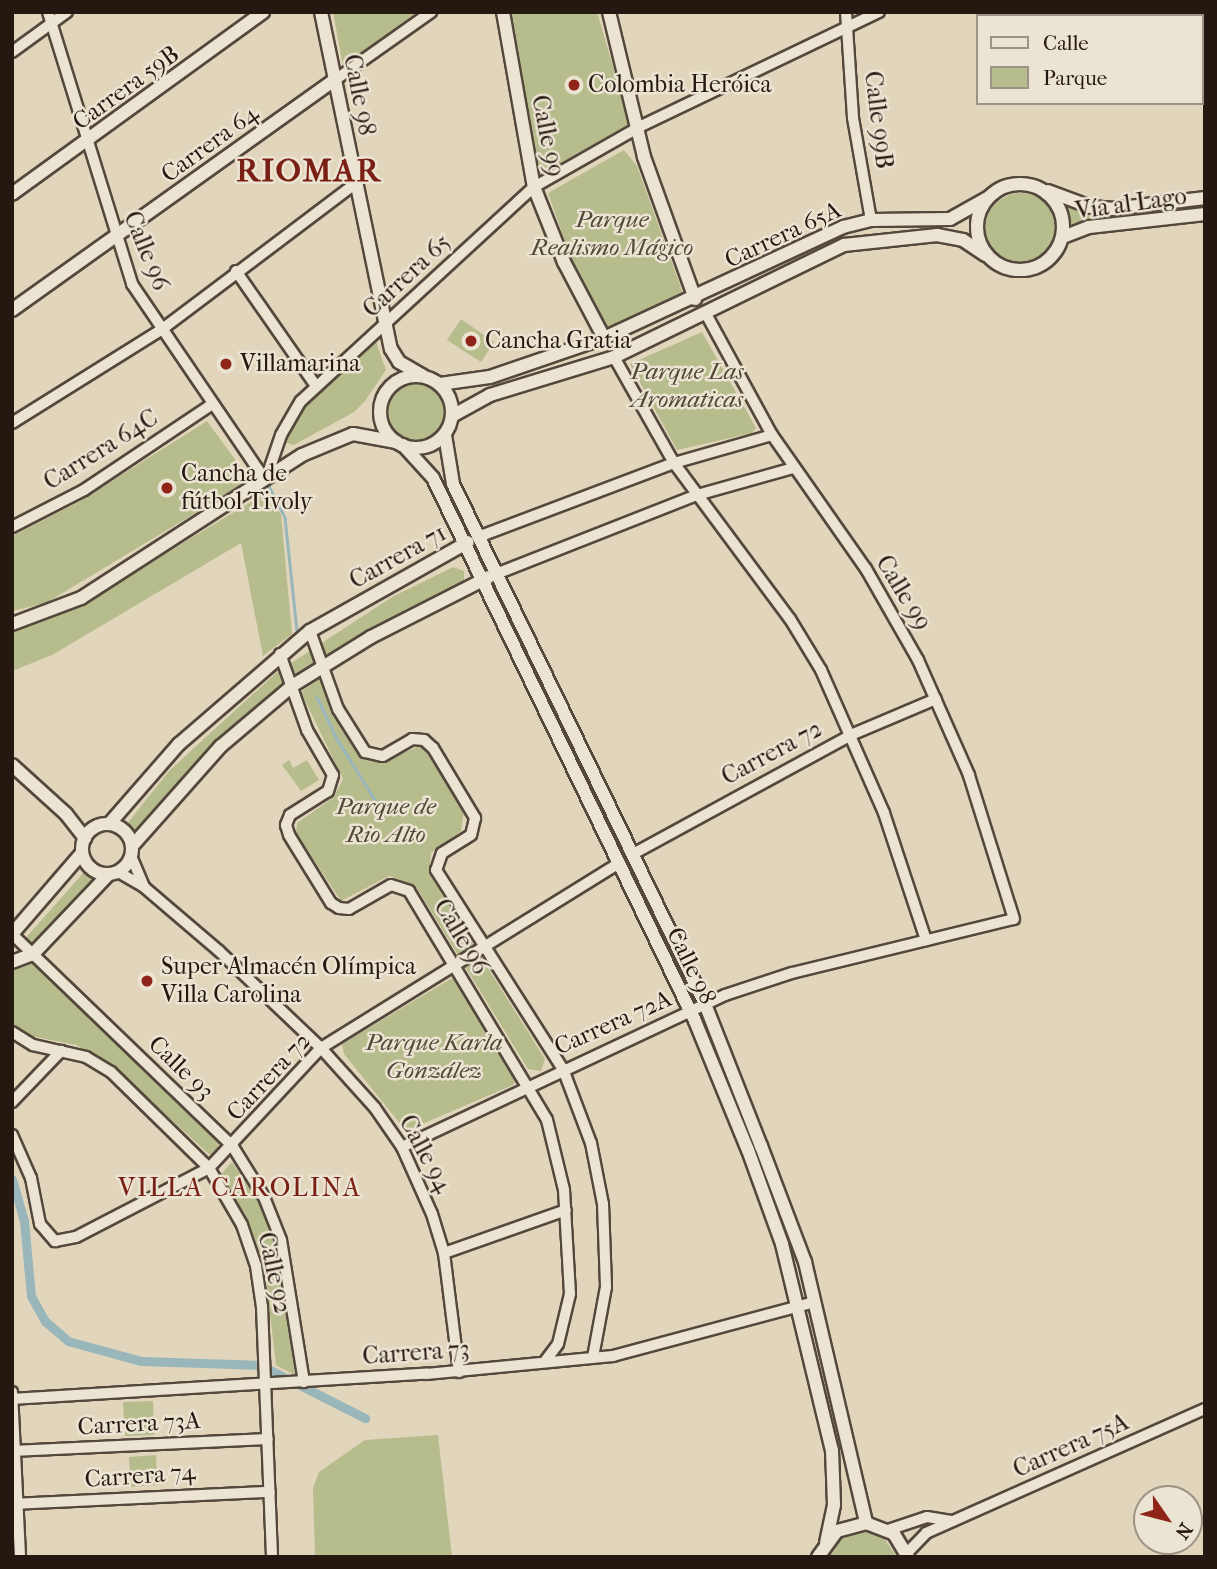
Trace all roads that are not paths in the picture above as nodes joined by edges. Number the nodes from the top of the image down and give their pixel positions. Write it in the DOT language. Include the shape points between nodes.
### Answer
graph roads {
  1 [pos="48,12"];
  2 [pos="67,12"];
  3 [pos="262,12"];
  4 [pos="321,12"];
  5 [pos="431,12"];
  6 [pos="503,12"];
  7 [pos="609,12"];
  8 [pos="846,12"];
  9 [pos="879,12"];
  10 [pos="52,23"];
  11 [pos="847,25"];
  12 [pos="12,52"];
  13 [pos="335,80"];
  14 [pos="639,127"];
  15 [pos="86,144"];
  16 [pos="355,184"];
  17 [pos="534,187"];
  18 [pos="1042,189"];
  19 [pos="12,194"];
  20 [pos="989,198"];
  21 [pos="1205,198"];
  22 [pos="1205,215"];
  23 [pos="871,220"];
  24 [pos="1063,237"];
  25 [pos="115,238"];
  26 [pos="985,254"];
  27 [pos="236,271"];
  28 [pos="695,299"];
  29 [pos="12,310"];
  30 [pos="706,314"];
  31 [pos="385,325"];
  32 [pos="161,330"];
  33 [pos="604,338"];
  34 [pos="614,357"];
  35 [pos="423,376"];
  36 [pos="440,384"];
  37 [pos="316,386"];
  38 [pos="211,405"];
  39 [pos="452,416"];
  40 [pos="12,423"];
  41 [pos="445,435"];
  42 [pos="772,435"];
  43 [pos="399,444"];
  44 [pos="674,463"];
  45 [pos="793,468"];
  46 [pos="266,477"];
  47 [pos="696,495"];
  48 [pos="12,527"];
  49 [pos="478,537"];
  50 [pos="464,544"];
  51 [pos="496,574"];
  52 [pos="482,580"];
  53 [pos="12,624"];
  54 [pos="310,631"];
  55 [pos="280,654"];
  56 [pos="322,668"];
  57 [pos="292,686"];
  58 [pos="936,699"];
  59 [pos="851,735"];
  60 [pos="12,765"];
  61 [pos="66,814"];
  62 [pos="104,824"];
  63 [pos="85,838"];
  64 [pos="132,851"];
  65 [pos="82,853"];
  66 [pos="633,854"];
  67 [pos="618,864"];
  68 [pos="114,874"];
  69 [pos="144,887"];
  70 [pos="1014,919"];
  71 [pos="12,934"];
  72 [pos="926,940"];
  73 [pos="485,946"];
  74 [pos="33,954"];
  75 [pos="12,962"];
  76 [pos="454,965"];
  77 [pos="705,1004"];
  78 [pos="690,1011"];
  79 [pos="12,1032"];
  80 [pos="321,1048"];
  81 [pos="61,1051"];
  82 [pos="563,1069"];
  83 [pos="529,1085"];
  84 [pos="12,1102"];
  85 [pos="12,1135"];
  86 [pos="233,1147"];
  87 [pos="402,1147"];
  88 [pos="209,1168"];
  89 [pos="566,1210"];
  90 [pos="444,1253"];
  91 [pos="815,1303"];
  92 [pos="799,1307"];
  93 [pos="593,1357"];
  94 [pos="546,1360"];
  95 [pos="459,1372"];
  96 [pos="268,1380"];
  97 [pos="298,1382"];
  98 [pos="12,1392"];
  99 [pos="13,1399"];
  100 [pos="1205,1409"];
  101 [pos="268,1439"];
  102 [pos="14,1451"];
  103 [pos="270,1492"];
  104 [pos="15,1504"];
  105 [pos="954,1521"];
  106 [pos="866,1523"];
  107 [pos="888,1530"];
  108 [pos="825,1542"];
  109 [pos="907,1555"];
  110 [pos="20,1557"];
  111 [pos="272,1557"];
  112 [pos="818,1557"];
  1 -- 10 [label="street, Calle 96"];
  2 -- 10 [label="street"];
  3 -- 15 [label="street, Carrera 59B"];
  4 -- 13 [label="street, Calle 98"];
  5 -- 13 [label="street, Carrera 64"];
  6 -- 17 [label="street, Calle 99"];
  7 -- 14 [label="street"];
  8 -- 11 [label="street, Calle 99B"];
  9 -- 11 [label="street, Carrera 65"];
  10 -- 12 [label="street"];
  10 -- 15 [label="street, Calle 96"];
  11 -- 14 [label="street, Carrera 65"];
  11 -- 23 [label="street, Calle 99B" via="853,118"];
  13 -- 16 [label="street, Calle 98"];
  13 -- 25 [label="street, Carrera 64"];
  14 -- 17 [label="street, Carrera 65"];
  14 -- 28 [label="street" via="644,157"];
  15 -- 19 [label="street, Carrera 59B"];
  15 -- 25 [label="street, Calle 96"];
  16 -- 27 [label="street"];
  16 -- 31 [label="street, Calle 98"];
  17 -- 31 [label="street, Carrera 65"];
  17 -- 33 [label="street, Calle 99" via="564,262"];
  18 -- 20 [label="street" via="1017,184"];
  18 -- 21 [label="street, Vía al Lago" via="1091,208"];
  18 -- 24 [label="street" via="1059,205"];
  20 -- 23 [label="street, Carrera 65A" via="950,219"];
  20 -- 26 [label="street" via="977,223"];
  22 -- 24 [label="street, Vía al Lago" via="1089,226"];
  23 -- 28 [label="street, Carrera 65A" via="823,237"];
  24 -- 26 [label="street" via="1048,258 1023,270 996,265"];
  25 -- 29 [label="street, Carrera 64"];
  25 -- 32 [label="street, Calle 96" via="132,284"];
  26 -- 30 [label="street, Carrera 65A" via="963,240 937,235 854,243"];
  27 -- 32 [label="street"];
  27 -- 37 [label="street"];
  28 -- 33 [label="street, Carrera 65A"];
  30 -- 34 [label="street, Carrera 65A"];
  30 -- 42 [label="street, Calle 99"];
  31 -- 35 [label="street, Calle 98" via="399,362"];
  31 -- 37 [label="street, Carrera 65"];
  32 -- 38 [label="street, Calle 96"];
  32 -- 40 [label="street"];
  33 -- 36 [label="street, Carrera 65A" via="490,377"];
  34 -- 39 [label="street, Carrera 65A" via="490,395"];
  34 -- 44 [label="street"];
  35 -- 36 [label="street"];
  35 -- 43 [label="street" via="397,380 381,402 381,420"];
  36 -- 39 [label="street"];
  37 -- 46 [label="street, Carrera 65" via="291,415"];
  38 -- 46 [label="street, Calle 96"];
  38 -- 48 [label="street, Carrera 64C" via="84,490"];
  39 -- 41 [label="street"];
  41 -- 43 [label="street" via="430,446"];
  41 -- 49 [label="street, Calle 98" via="447,469"];
  42 -- 44 [label="street, Carrera 71"];
  42 -- 45 [label="street, Calle 99"];
  43 -- 46 [label="street" via="353,434"];
  43 -- 50 [label="street, Calle 98" via="431,474"];
  44 -- 47 [label="street"];
  44 -- 49 [label="street, Carrera 71"];
  45 -- 47 [label="street"];
  45 -- 58 [label="street, Calle 99" via="866,569"];
  46 -- 53 [label="street" via="81,598"];
  47 -- 51 [label="street"];
  47 -- 59 [label="street" via="790,619 821,670"];
  49 -- 50 [label="street, Carrera 71"];
  49 -- 51 [label="street, Calle 98"];
  50 -- 52 [label="street, Calle 98"];
  50 -- 54 [label="street, Carrera 71"];
  51 -- 52 [label="street"];
  51 -- 66 [label="street, Calle 98"];
  52 -- 56 [label="street" via="427,606"];
  52 -- 67 [label="street, Calle 98"];
  54 -- 55 [label="street, Carrera 71"];
  54 -- 56 [label="street, Calle 96"];
  55 -- 57 [label="street, Calle 96"];
  55 -- 62 [label="street, Carrera 71" via="179,744"];
  56 -- 57 [label="street"];
  56 -- 73 [label="street, Calle 96" via="338,709 365,752 383,756 412,739 424,740 475,818 471,835 442,853 436,870"];
  57 -- 64 [label="street" via="221,746"];
  57 -- 76 [label="street, Calle 96" via="307,730 333,775 328,791 290,815 289,835 331,904 339,908 349,909 391,885 409,891"];
  58 -- 59 [label="street, Carrera 72"];
  58 -- 70 [label="street, Calle 99" via="982,812"];
  59 -- 66 [label="street, Carrera 72"];
  59 -- 72 [label="street" via="884,813"];
  60 -- 61 [label="street"];
  61 -- 62 [label="street"];
  61 -- 63 [label="street"];
  62 -- 63 [label="street"];
  62 -- 64 [label="street" via="128,834"];
  63 -- 65 [label="street"];
  64 -- 68 [label="street"];
  64 -- 69 [label="street, Calle 94"];
  65 -- 68 [label="street" via="92,869"];
  65 -- 71 [label="street"];
  66 -- 77 [label="street, Calle 98"];
  67 -- 73 [label="street, Carrera 72"];
  67 -- 78 [label="street, Calle 98"];
  68 -- 69 [label="street, Calle 94"];
  68 -- 74 [label="street"];
  69 -- 80 [label="street, Calle 94"];
  70 -- 72 [label="street, Carrera 72A"];
  71 -- 74 [label="street, Calle 93"];
  72 -- 77 [label="street, Carrera 72A" via="792,973"];
  73 -- 76 [label="street, Carrera 72"];
  73 -- 82 [label="street, Calle 96"];
  74 -- 75 [label="street"];
  74 -- 86 [label="street, Calle 93"];
  76 -- 80 [label="street, Carrera 72"];
  76 -- 83 [label="street, Calle 96"];
  77 -- 78 [label="street, Carrera 72A"];
  77 -- 91 [label="street, Calle 98" via="793,1226"];
  78 -- 82 [label="street, Carrera 72A"];
  78 -- 92 [label="street, Calle 98" via="778,1232"];
  79 -- 81 [label="street, Calle 92" via="33,1045"];
  80 -- 86 [label="street, Carrera 72"];
  80 -- 87 [label="street, Calle 94" via="375,1108"];
  81 -- 84 [label="street"];
  81 -- 88 [label="street, Calle 92" via="86,1057 111,1072"];
  82 -- 83 [label="street, Carrera 72A"];
  82 -- 93 [label="street, Calle 96" via="591,1143 603,1204 606,1287"];
  83 -- 87 [label="street, Carrera 72A"];
  83 -- 89 [label="street, Calle 96" via="554,1146"];
  85 -- 88 [label="street, Carrera 72" via="31,1178 40,1224 55,1241 76,1237"];
  86 -- 88 [label="street, Carrera 72"];
  86 -- 97 [label="street, Calle 93" via="264,1197 281,1240"];
  87 -- 90 [label="street, Calle 94" via="432,1213"];
  88 -- 96 [label="street, Calle 92" via="242,1225 256,1266"];
  89 -- 90 [label="street"];
  89 -- 94 [label="street, Calle 96" via="570,1294 558,1344"];
  90 -- 95 [label="street, Calle 94"];
  91 -- 92 [label="street, Carrera 73"];
  91 -- 106 [label="street, Calle 98"];
  92 -- 93 [label="street, Carrera 73" via="613,1356"];
  92 -- 108 [label="street, Calle 98" via="835,1471 832,1522"];
  93 -- 94 [label="street, Carrera 73"];
  94 -- 95 [label="street, Carrera 73"];
  95 -- 97 [label="street, Carrera 73"];
  96 -- 97 [label="street, Carrera 73"];
  96 -- 99 [label="street, Carrera 73"];
  96 -- 101 [label="street, Calle 92"];
  98 -- 99 [label="street"];
  99 -- 102 [label="street"];
  100 -- 105 [label="street, Carrera 75A"];
  101 -- 102 [label="street, Carrera 73A"];
  101 -- 103 [label="street, Calle 92"];
  102 -- 104 [label="street"];
  103 -- 104 [label="street, Carrera 74"];
  103 -- 111 [label="street, Calle 92"];
  104 -- 110 [label="street"];
  105 -- 107 [label="street, Carrera 75A" via="927,1517"];
  105 -- 109 [label="street, Carrera 75A" via="919,1537"];
  106 -- 107 [label="street"];
  106 -- 108 [label="street" via="843,1527"];
  107 -- 109 [label="street"];
  108 -- 112 [label="street, Calle 98"];
}
